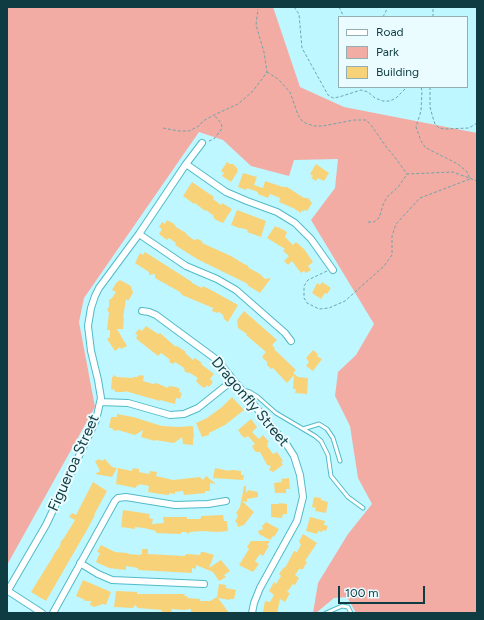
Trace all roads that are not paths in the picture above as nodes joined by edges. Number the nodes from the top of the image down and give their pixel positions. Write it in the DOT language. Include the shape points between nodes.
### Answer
graph roads {
  1 [pos="202,143"];
  2 [pos="186,164"];
  3 [pos="139,234"];
  4 [pos="334,270"];
  5 [pos="142,311"];
  6 [pos="291,342"];
  7 [pos="233,380"];
  8 [pos="241,389"];
  9 [pos="100,402"];
  10 [pos="303,429"];
  11 [pos="340,461"];
  12 [pos="226,500"];
  13 [pos="363,508"];
  14 [pos="80,564"];
  15 [pos="204,584"];
  16 [pos="7,591"];
  17 [pos="42,613"];
  18 [pos="53,613"];
  19 [pos="252,613"];
  20 [pos="326,613"];
  21 [pos="351,613"];
  1 -- 2 [label="street, Figueroa Street"];
  2 -- 3 [label="street, Figueroa Street"];
  2 -- 4 [label="street" via="226,192 277,212 295,223 311,239"];
  3 -- 6 [label="street" via="186,266 236,290 285,333"];
  3 -- 9 [label="street, Figueroa Street" via="99,288 91,308 89,339"];
  5 -- 7 [label="street, Dragonfly Street" via="156,315 209,353"];
  7 -- 8 [label="street, Dragonfly Street"];
  7 -- 9 [label="street" via="198,408 184,414 170,414 128,403"];
  8 -- 10 [label="lane" via="250,392 272,410"];
  8 -- 19 [label="street, Dragonfly Street" via="292,453 300,474 303,497 297,521 260,588"];
  9 -- 16 [label="street, Figueroa Street" via="93,428 46,525"];
  10 -- 11 [label="lane" via="319,424 327,430 333,438"];
  10 -- 13 [label="lane" via="321,441 328,455 331,476 348,497"];
  12 -- 14 [label="street" via="208,504 175,505 118,498"];
  14 -- 15 [label="street" via="112,580"];
  14 -- 18 [label="street"];
  16 -- 17 [label="street"];
  20 -- 21 [label="lane" via="342,606 348,607"];
}
